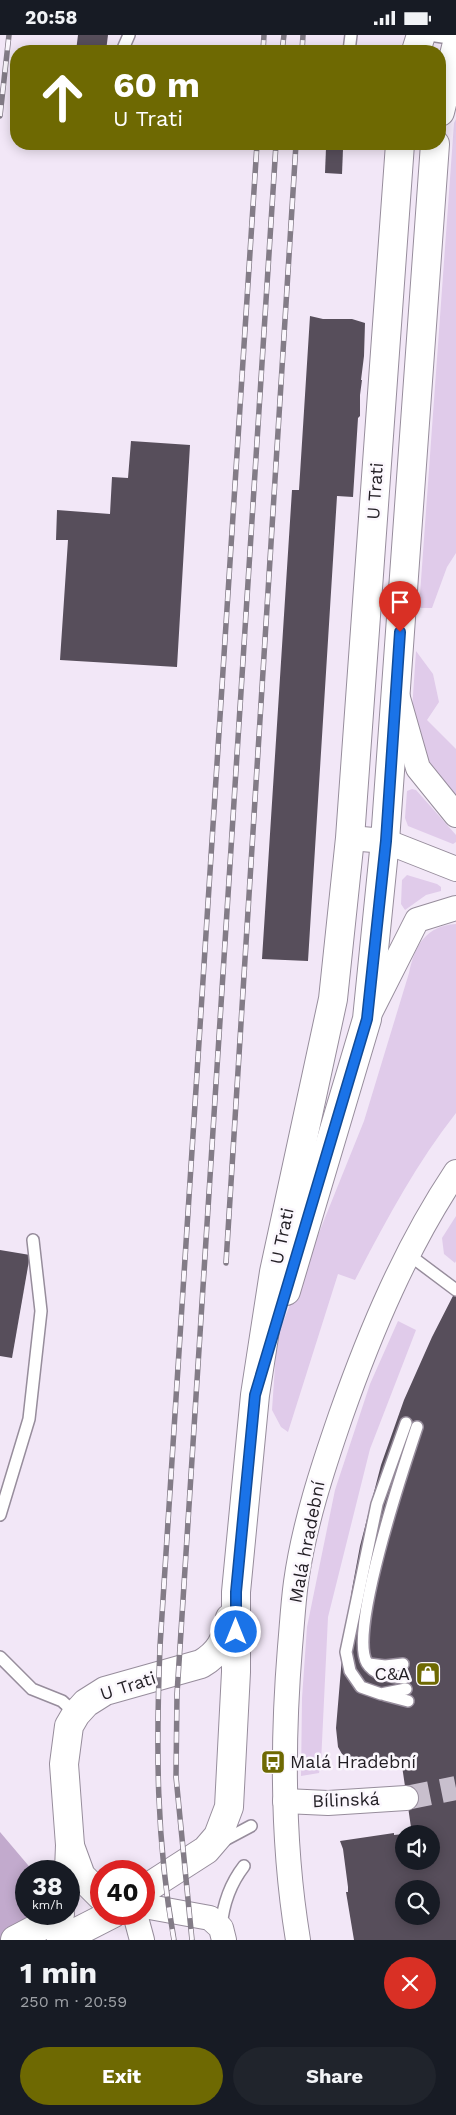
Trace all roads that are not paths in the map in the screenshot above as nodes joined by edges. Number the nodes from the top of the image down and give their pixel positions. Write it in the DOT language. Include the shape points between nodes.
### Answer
graph roads {
  1 [pos="429,35"];
  2 [pos="456,39"];
  3 [pos="456,47"];
  4 [pos="448,76"];
  5 [pos="400,150"];
  6 [pos="435,150"];
  7 [pos="396,692"];
  8 [pos="456,815"];
  9 [pos="350,838"];
  10 [pos="386,841"];
  11 [pos="456,869"];
  12 [pos="456,908"];
  13 [pos="367,1019"];
  14 [pos="456,1172"];
  15 [pos="33,1240"];
  16 [pos="408,1254"];
  17 [pos="456,1290"];
  18 [pos="255,1395"];
  19 [pos="406,1423"];
  20 [pos="417,1427"];
  21 [pos="0,1515"];
  22 [pos="236,1592"];
  23 [pos="0,1657"];
  24 [pos="367,1664"];
  25 [pos="403,1664"];
  26 [pos="381,1694"];
  27 [pos="408,1701"];
  28 [pos="76,1714"];
  29 [pos="406,1798"];
  30 [pos="285,1801"];
  31 [pos="251,1826"];
  32 [pos="206,1850"];
  33 [pos="69,1858"];
  34 [pos="244,1866"];
  35 [pos="155,1882"];
  36 [pos="90,1885"];
  37 [pos="155,1908"];
  38 [pos="44,1925"];
  39 [pos="90,1925"];
  40 [pos="138,1925"];
  41 [pos="72,1934"];
  42 [pos="222,1934"];
  43 [pos="15,1940"];
  44 [pos="142,1940"];
  45 [pos="298,1940"];
  1 -- 2 [label="lane"];
  3 -- 4 [label="street"];
  5 -- 9 [label="street, U Trati"];
  6 -- 7 [label="street, U Trati"];
  7 -- 8 [label="street, U Trati" via="418,768"];
  7 -- 10 [label="street, U Trati"];
  9 -- 10 [label="street"];
  9 -- 18 [label="street, U Trati" via="333,999 274,1272"];
  10 -- 11 [label="street"];
  10 -- 13 [label="street, U Trati"];
  12 -- 13 [label="street, U Trati" via="418,920"];
  13 -- 18 [label="street, U Trati"];
  14 -- 16 [label="street, Malá hradební"];
  15 -- 21 [label="lane" via="41,1311 29,1419"];
  16 -- 17 [label="lane"];
  16 -- 30 [label="street, Malá hradební" via="364,1350 318,1481 296,1582 286,1711"];
  18 -- 22 [label="street"];
  19 -- 26 [label="lane" via="377,1504 346,1653 350,1671 361,1687"];
  20 -- 24 [label="lane" via="387,1521 368,1601 362,1647"];
  22 -- 28 [label="street, U Trati" via="228,1631 222,1647 213,1657 201,1664 105,1691"];
  22 -- 32 [label="street" via="236,1672 229,1807 218,1836"];
  23 -- 28 [label="lane" via="32,1689 62,1701"];
  24 -- 25 [label="lane"];
  24 -- 26 [label="lane" via="381,1675 405,1683"];
  26 -- 27 [label="lane"];
  28 -- 33 [label="street, U Trati" via="69,1726 64,1764"];
  29 -- 30 [label="street, Bílinská" via="328,1803"];
  30 -- 45 [label="street, Malá hradební"];
  31 -- 32 [label="lane"];
  32 -- 35 [label="street"];
  33 -- 36 [label="street, U Trati"];
  34 -- 42 [label="lane" via="236,1876 222,1909"];
  37 -- 42 [label="street" via="210,1918"];
  38 -- 43 [label="street"];
  39 -- 41 [label="street"];
  40 -- 44 [label="street"];
}
